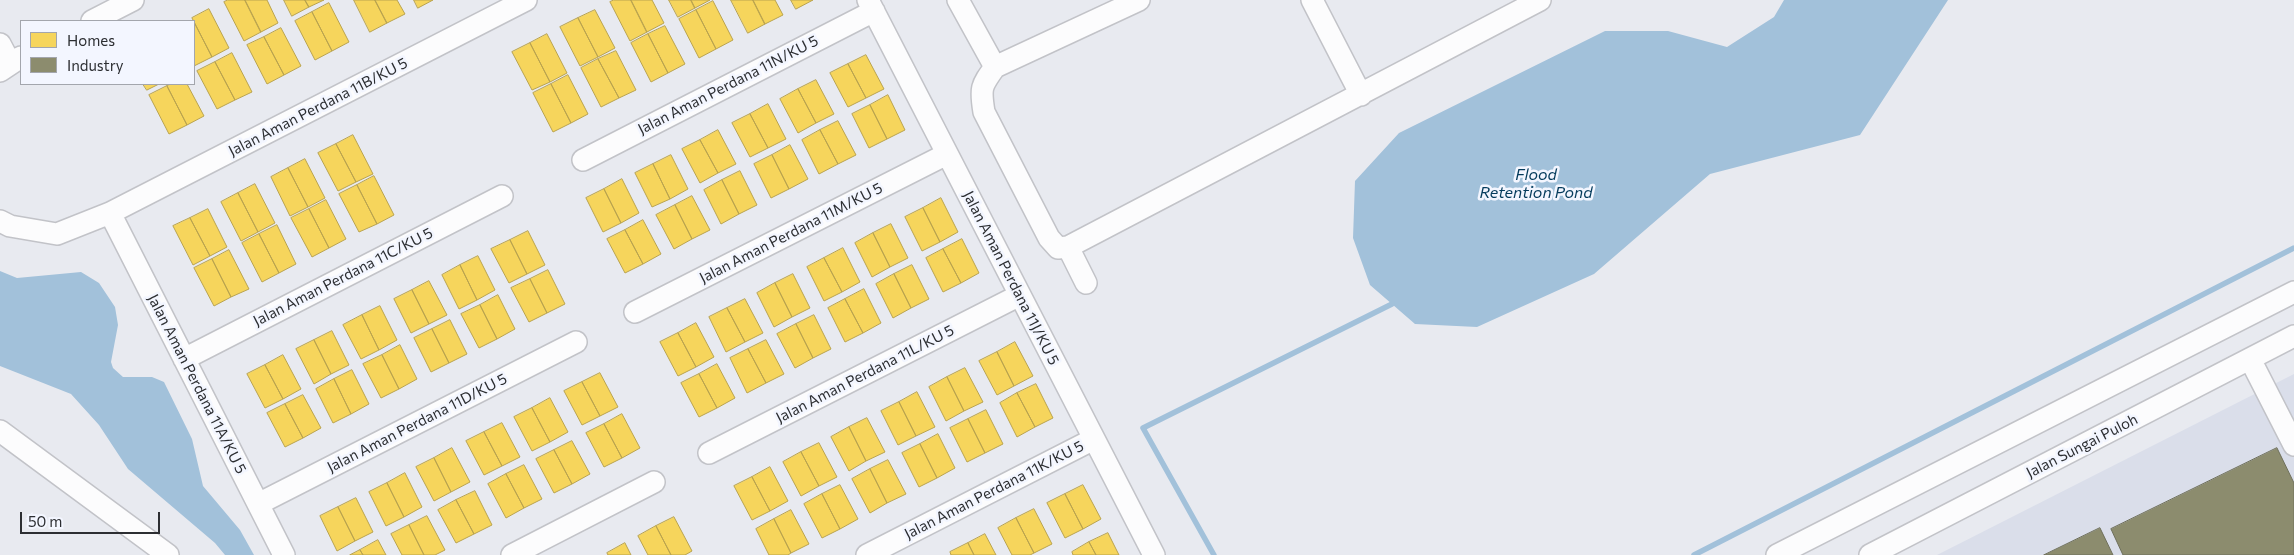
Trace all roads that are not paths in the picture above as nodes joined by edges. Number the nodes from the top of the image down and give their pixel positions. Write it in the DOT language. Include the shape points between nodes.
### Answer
graph roads {
  1 [pos="133,0"];
  2 [pos="526,0"];
  3 [pos="958,0"];
  4 [pos="1139,0"];
  5 [pos="1312,0"];
  6 [pos="1540,0"];
  7 [pos="871,6"];
  8 [pos="94,20"];
  9 [pos="0,44"];
  10 [pos="10,64"];
  11 [pos="995,67"];
  12 [pos="1361,95"];
  13 [pos="947,154"];
  14 [pos="583,160"];
  15 [pos="502,196"];
  16 [pos="110,214"];
  17 [pos="0,220"];
  18 [pos="1068,247"];
  19 [pos="1086,283"];
  20 [pos="2294,292"];
  21 [pos="1020,295"];
  22 [pos="635,312"];
  23 [pos="2294,336"];
  24 [pos="576,342"];
  25 [pos="184,358"];
  26 [pos="2250,359"];
  27 [pos="0,431"];
  28 [pos="1094,439"];
  29 [pos="2294,445"];
  30 [pos="709,453"];
  31 [pos="654,482"];
  32 [pos="258,504"];
  33 [pos="168,555"];
  34 [pos="284,555"];
  35 [pos="512,555"];
  36 [pos="867,555"];
  37 [pos="1154,555"];
  38 [pos="1777,555"];
  39 [pos="1870,555"];
  1 -- 8 [label="street"];
  2 -- 16 [label="street, Jalan Aman Perdana 11B/KU 5"];
  3 -- 11 [label="street"];
  4 -- 11 [label="street"];
  5 -- 12 [label="street"];
  6 -- 12 [label="street"];
  7 -- 13 [label="street, Jalan Aman Perdana 11J/KU 5"];
  7 -- 14 [label="street, Jalan Aman Perdana 11N/KU 5"];
  9 -- 10 [label="street"];
  11 -- 18 [label="street" via="980,92 984,112 1049,238 1058,248"];
  12 -- 18 [label="street"];
  13 -- 21 [label="street, Jalan Aman Perdana 11J/KU 5"];
  13 -- 22 [label="street, Jalan Aman Perdana 11M/KU 5"];
  15 -- 25 [label="street, Jalan Aman Perdana 11C/KU 5"];
  16 -- 17 [label="street, Jalan Aman Perdana 11B/KU 5" via="57,234 10,226"];
  16 -- 25 [label="street, Jalan Aman Perdana 11A/KU 5"];
  18 -- 19 [label="street"];
  20 -- 38 [label="street"];
  21 -- 28 [label="street, Jalan Aman Perdana 11J/KU 5"];
  21 -- 30 [label="street, Jalan Aman Perdana 11L/KU 5"];
  23 -- 26 [label="street, Jalan Sungai Puloh"];
  24 -- 32 [label="street, Jalan Aman Perdana 11D/KU 5"];
  25 -- 32 [label="street, Jalan Aman Perdana 11A/KU 5"];
  26 -- 29 [label="street"];
  26 -- 39 [label="street, Jalan Sungai Puloh"];
  27 -- 33 [label="street"];
  28 -- 36 [label="street, Jalan Aman Perdana 11K/KU 5"];
  28 -- 37 [label="street, Jalan Aman Perdana 11J/KU 5"];
  31 -- 35 [label="street"];
  32 -- 34 [label="street, Jalan Aman Perdana 11A/KU 5"];
}
